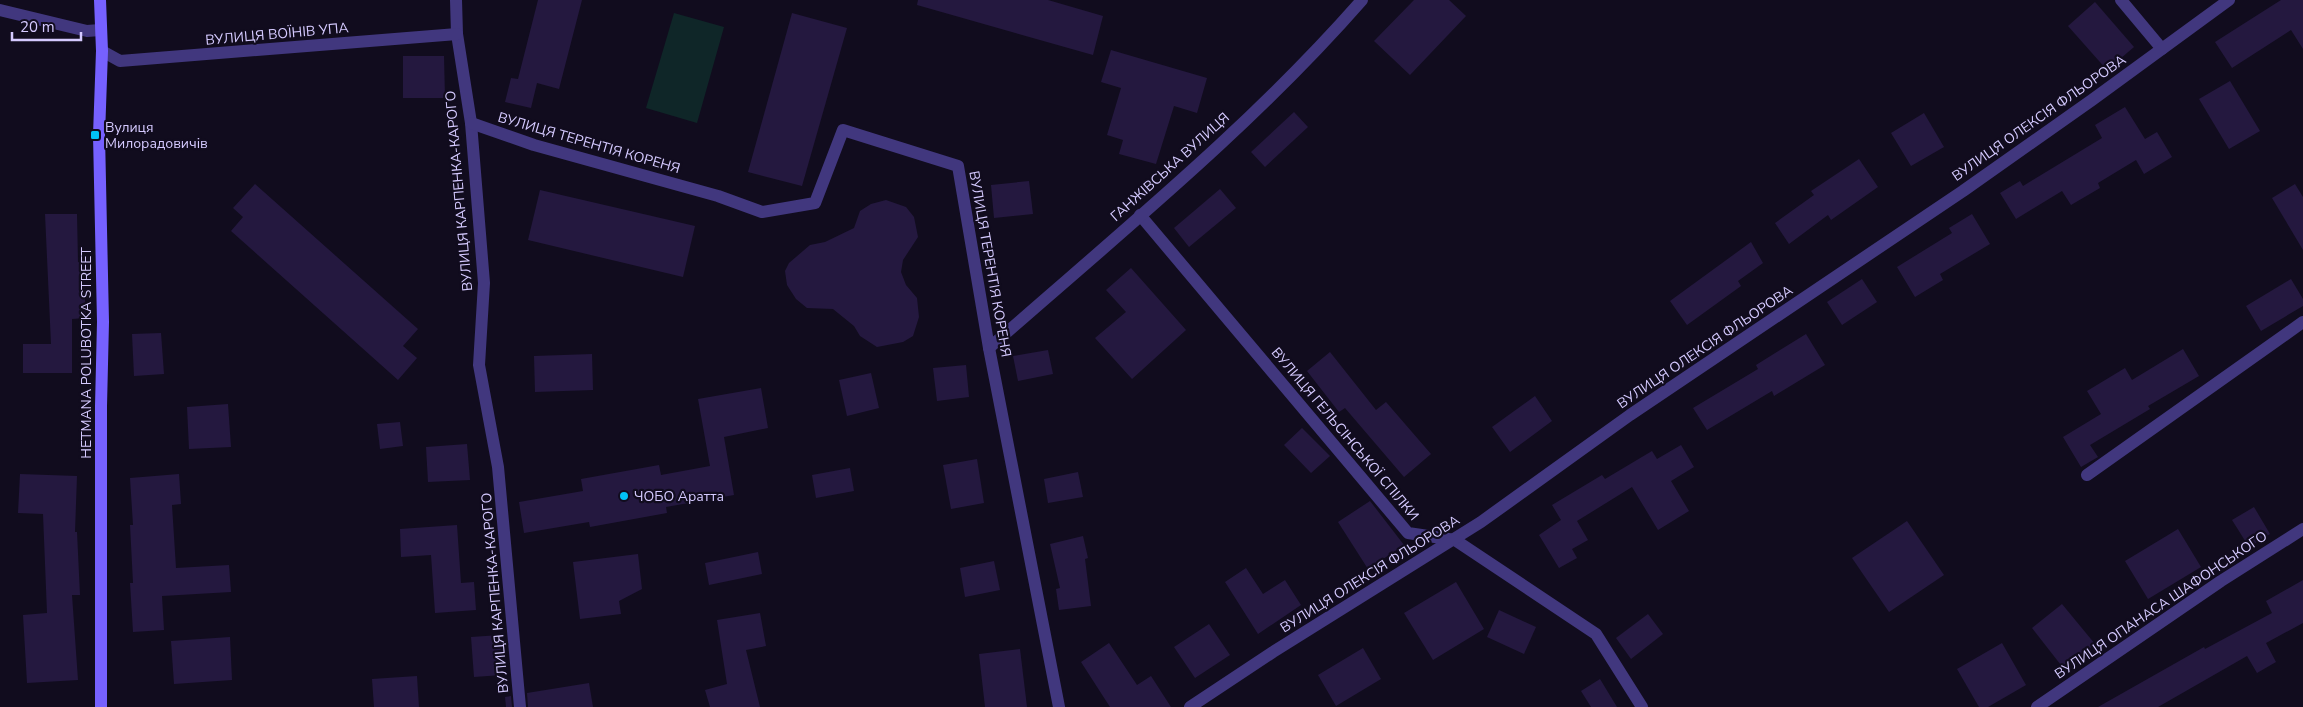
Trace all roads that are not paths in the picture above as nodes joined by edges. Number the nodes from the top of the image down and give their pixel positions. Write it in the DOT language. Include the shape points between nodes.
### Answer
graph roads {
  1 [pos="100,0"];
  2 [pos="456,0"];
  3 [pos="1362,0"];
  4 [pos="2121,0"];
  5 [pos="2229,0"];
  6 [pos="0,10"];
  7 [pos="100,30"];
  8 [pos="456,34"];
  9 [pos="2162,49"];
  10 [pos="102,51"];
  11 [pos="471,123"];
  12 [pos="1140,215"];
  13 [pos="2303,322"];
  14 [pos="989,348"];
  15 [pos="2087,475"];
  16 [pos="2303,529"];
  17 [pos="1455,540"];
  18 [pos="101,707"];
  19 [pos="520,707"];
  20 [pos="1059,707"];
  21 [pos="1190,707"];
  22 [pos="1642,707"];
  23 [pos="2037,707"];
  1 -- 7 [label="street, HETMANA POLUBOTKA STREET"];
  2 -- 8 [label="street, ВУЛИЦЯ КАРПЕНКА-КАРОГО"];
  3 -- 12 [label="street, ГАНЖІВСЬКА ВУЛИЦЯ" via="1324,44"];
  4 -- 9 [label="street"];
  5 -- 9 [label="street, ВУЛИЦЯ ОЛЕКСІЯ ФЛЬОРОВА"];
  6 -- 7 [label="street" via="88,32"];
  7 -- 10 [label="street, HETMANA POLUBOTKA STREET"];
  8 -- 10 [label="street, ВУЛИЦЯ ВОЇНІВ УПА" via="120,61"];
  8 -- 11 [label="street, ВУЛИЦЯ КАРПЕНКА-КАРОГО"];
  9 -- 17 [label="street, ВУЛИЦЯ ОЛЕКСІЯ ФЛЬОРОВА" via="1971,185 1630,415"];
  10 -- 18 [label="street, HETMANA POLUBOTKA STREET" via="99,135 103,322"];
  11 -- 14 [label="street, ВУЛИЦЯ ТЕРЕНТІЯ КОРЕНЯ" via="534,145 718,196 762,212 814,203 843,130 958,166"];
  11 -- 19 [label="street, ВУЛИЦЯ КАРПЕНКА-КАРОГО" via="484,283 479,365 498,467"];
  12 -- 14 [label="street, ГАНЖІВСЬКА ВУЛИЦЯ"];
  12 -- 17 [label="street, ВУЛИЦЯ ГЕЛЬСІНСЬКОЇ СПІЛКИ" via="1408,533"];
  13 -- 15 [label="street"];
  14 -- 20 [label="street, ВУЛИЦЯ ТЕРЕНТІЯ КОРЕНЯ"];
  16 -- 23 [label="street, ВУЛИЦЯ ОПАНАСА ШАФОНСЬКОГО"];
  17 -- 21 [label="street, ВУЛИЦЯ ОЛЕКСІЯ ФЛЬОРОВА"];
  17 -- 22 [label="street, ВУЛИЦЯ ГЕЛЬСІНСЬКОЇ СПІЛКИ" via="1596,634"];
}
